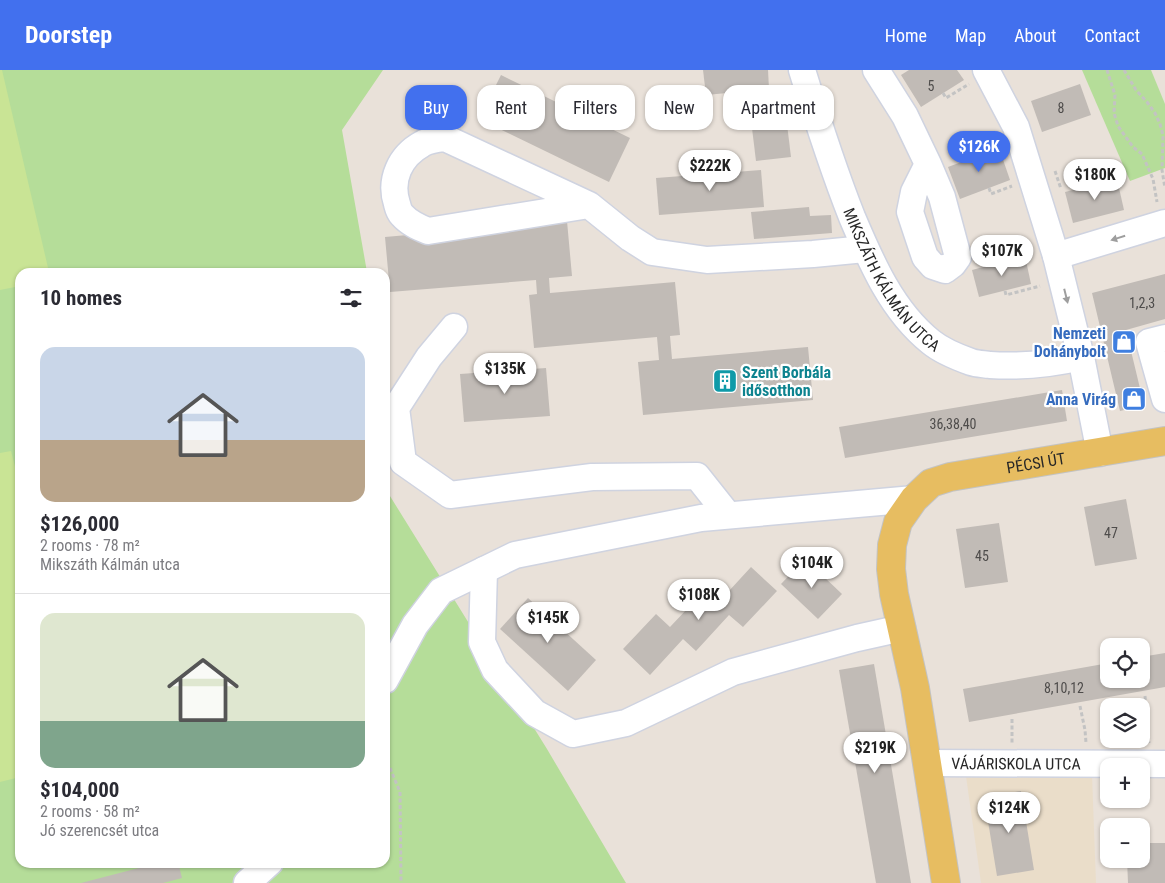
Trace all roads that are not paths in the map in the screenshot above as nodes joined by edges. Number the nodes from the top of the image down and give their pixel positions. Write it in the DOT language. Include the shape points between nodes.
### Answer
graph roads {
  1 [pos="802,70"];
  2 [pos="876,70"];
  3 [pos="980,76"];
  4 [pos="928,164"];
  5 [pos="589,205"];
  6 [pos="1163,224"];
  7 [pos="865,249"];
  8 [pos="1056,256"];
  9 [pos="454,327"];
  10 [pos="1165,338"];
  11 [pos="1081,357"];
  12 [pos="1165,399"];
  13 [pos="1165,441"];
  14 [pos="1100,452"];
  15 [pos="914,499"];
  16 [pos="728,515"];
  17 [pos="484,570"];
  18 [pos="902,628"];
  19 [pos="390,671"];
  20 [pos="927,763"];
  21 [pos="1158,764"];
  22 [pos="263,868"];
  23 [pos="247,883"];
  24 [pos="946,883"];
  1 -- 7 [label="street, MIKSZÁTH KÁLMÁN UTCA" via="842,193"];
  2 -- 4 [label="street" via="905,116"];
  3 -- 8 [label="street" via="1016,127"];
  5 -- 5 [label="street" via="428,231 413,225 400,213 394,182 398,167 408,154 423,143 445,138"];
  5 -- 7 [label="street" via="652,252 707,260"];
  6 -- 8 [label="street, one-way"];
  7 -- 11 [label="street, MIKSZÁTH KÁLMÁN UTCA" via="903,313 944,351 973,363 997,365 1032,365"];
  8 -- 11 [label="street, one-way"];
  9 -- 16 [label="street" via="429,357 396,408 403,462 450,495 592,476 697,476"];
  10 -- 12 [label="street" via="1149,342"];
  11 -- 14 [label="street"];
  13 -- 14 [label="main road, PÉCSI ÚT"];
  14 -- 15 [label="main road, PÉCSI ÚT" via="950,477 931,483"];
  15 -- 16 [label="street"];
  15 -- 18 [label="main road, PÉCSI ÚT" via="898,522 892,545 894,594"];
  16 -- 17 [label="street" via="514,555"];
  17 -- 18 [label="street" via="482,642 495,670 535,713 573,734 626,723 733,672"];
  17 -- 19 [label="street" via="441,591 415,625"];
  18 -- 20 [label="main road, PÉCSI ÚT"];
  20 -- 21 [label="street, VÁJÁRISKOLA UTCA"];
  20 -- 24 [label="main road, PÉCSI ÚT"];
  22 -- 23 [label="street"];
}
